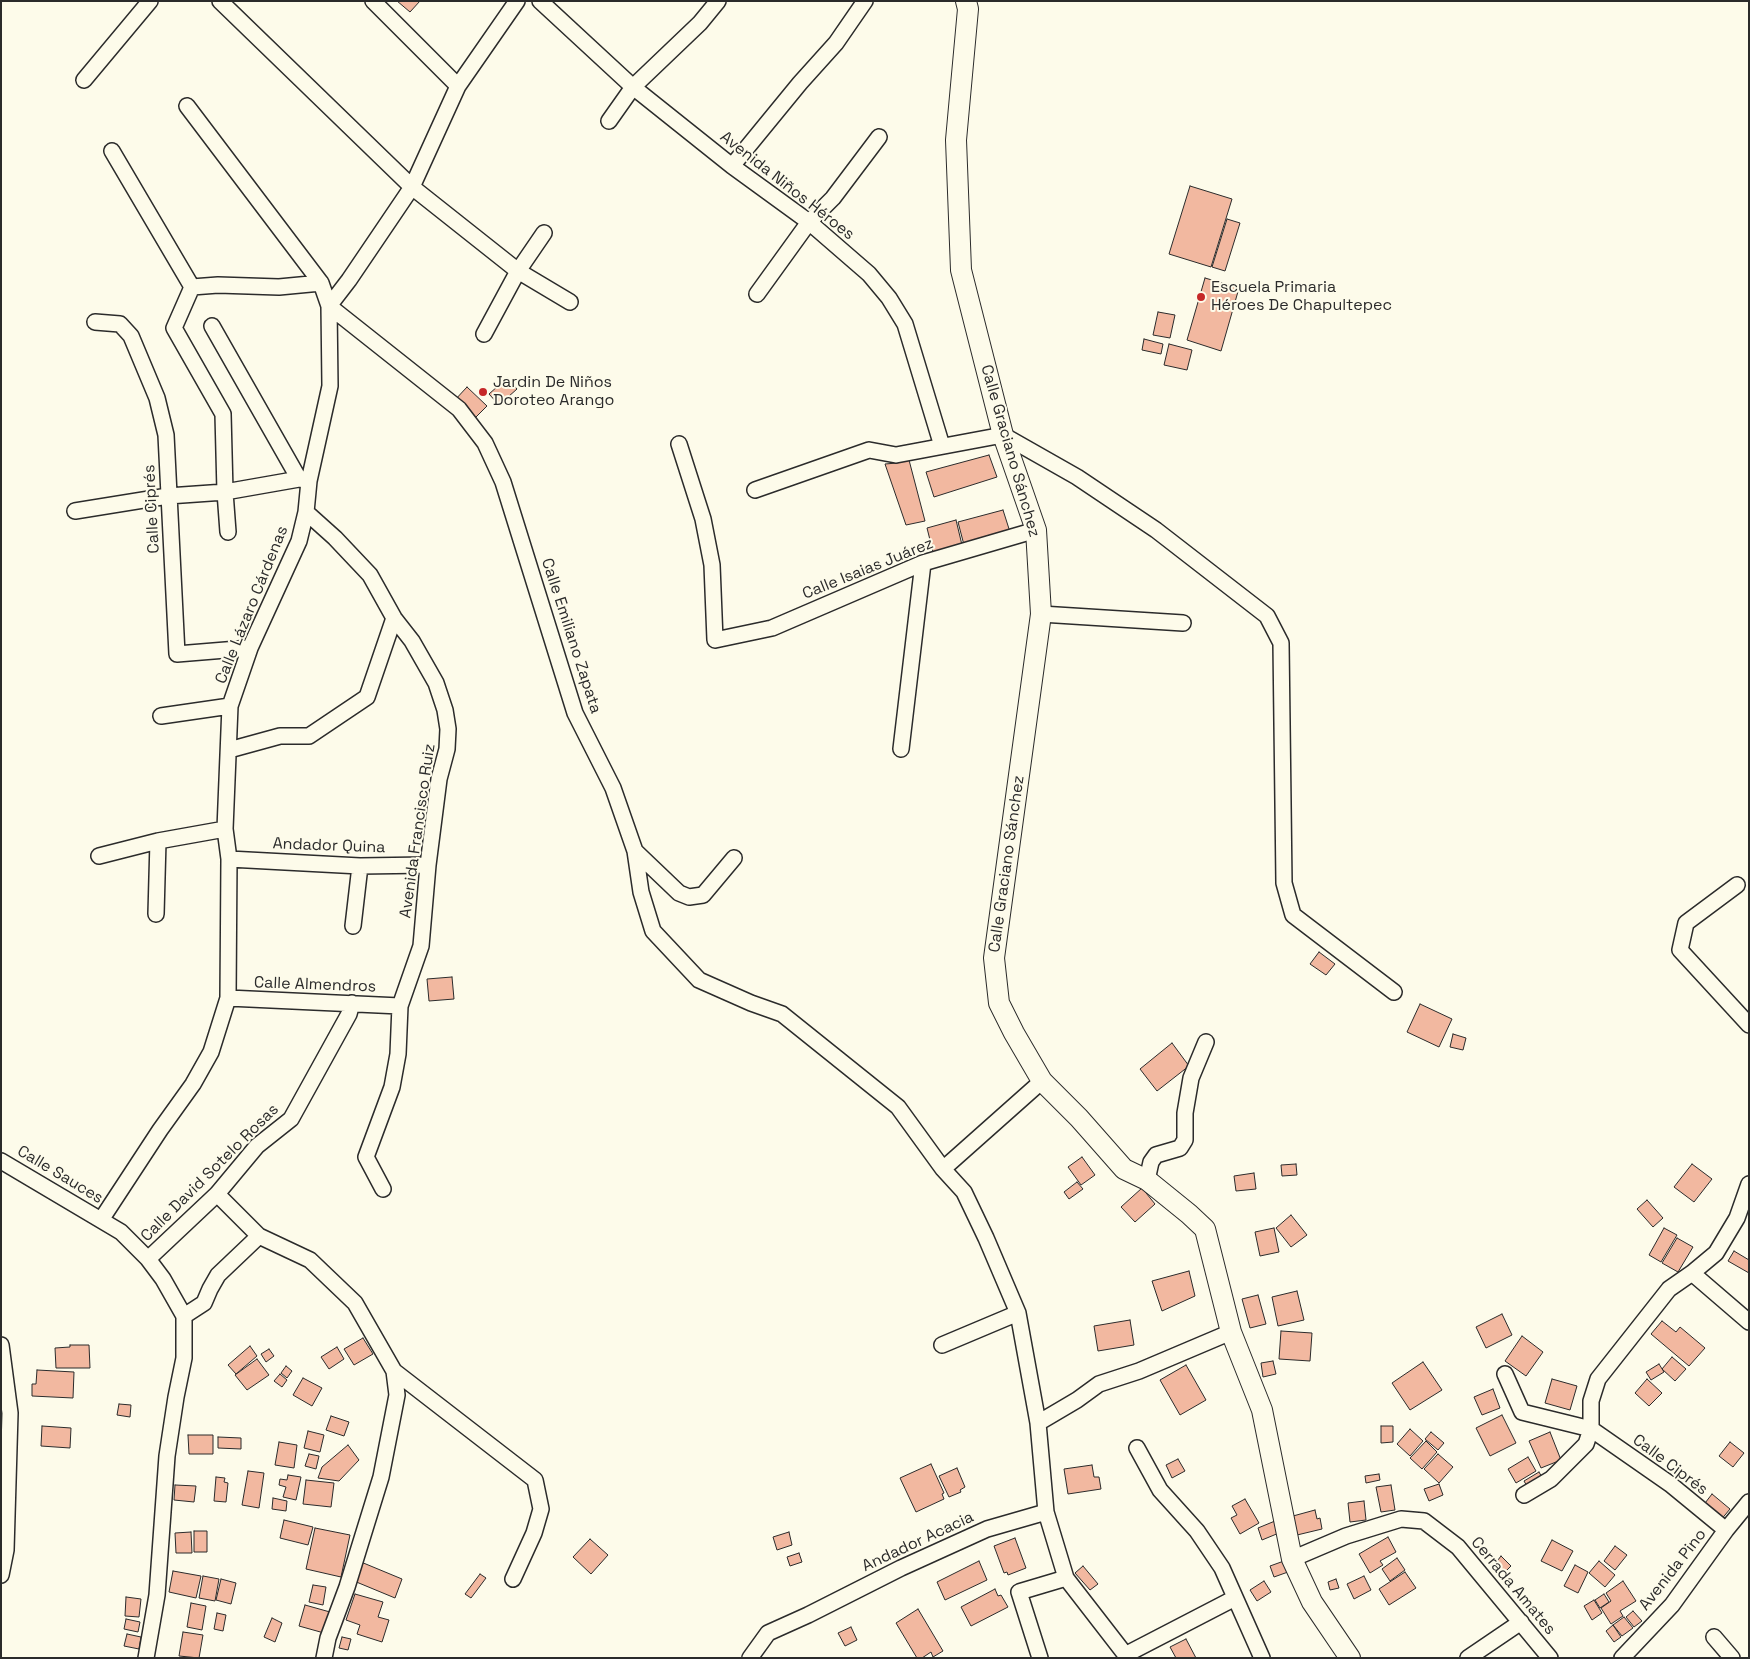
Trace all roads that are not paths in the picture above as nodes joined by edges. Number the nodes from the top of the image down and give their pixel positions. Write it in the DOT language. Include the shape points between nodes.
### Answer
graph roads {
  1 [pos="150,1"];
  2 [pos="220,1"];
  3 [pos="373,1"];
  4 [pos="517,1"];
  5 [pos="540,1"];
  6 [pos="718,1"];
  7 [pos="866,1"];
  8 [pos="966,1"];
  9 [pos="84,80"];
  10 [pos="458,86"];
  11 [pos="632,88"];
  12 [pos="187,106"];
  13 [pos="609,121"];
  14 [pos="879,136"];
  15 [pos="112,151"];
  16 [pos="732,166"];
  17 [pos="412,187"];
  18 [pos="809,222"];
  19 [pos="544,233"];
  20 [pos="518,271"];
  21 [pos="321,284"];
  22 [pos="192,287"];
  23 [pos="757,294"];
  24 [pos="570,302"];
  25 [pos="329,306"];
  26 [pos="95,322"];
  27 [pos="212,326"];
  28 [pos="484,334"];
  29 [pos="1003,435"];
  30 [pos="679,444"];
  31 [pos="942,446"];
  32 [pos="304,480"];
  33 [pos="755,490"];
  34 [pos="225,492"];
  35 [pos="168,496"];
  36 [pos="75,511"];
  37 [pos="306,512"];
  38 [pos="1036,530"];
  39 [pos="228,532"];
  40 [pos="923,563"];
  41 [pos="1041,614"];
  42 [pos="394,618"];
  43 [pos="1183,623"];
  44 [pos="250,648"];
  45 [pos="230,706"];
  46 [pos="161,716"];
  47 [pos="901,749"];
  48 [pos="229,750"];
  49 [pos="224,829"];
  50 [pos="158,841"];
  51 [pos="635,851"];
  52 [pos="99,856"];
  53 [pos="734,858"];
  54 [pos="228,859"];
  55 [pos="428,865"];
  56 [pos="360,866"];
  57 [pos="1737,886"];
  58 [pos="156,914"];
  59 [pos="353,926"];
  60 [pos="1394,992"];
  61 [pos="228,998"];
  62 [pos="352,1003"];
  63 [pos="400,1006"];
  64 [pos="1749,1025"];
  65 [pos="1206,1042"];
  66 [pos="1042,1081"];
  67 [pos="1,1161"];
  68 [pos="943,1169"];
  69 [pos="1147,1180"];
  70 [pos="1749,1184"];
  71 [pos="383,1189"];
  72 [pos="217,1194"];
  73 [pos="101,1220"];
  74 [pos="259,1236"];
  75 [pos="148,1260"];
  76 [pos="1692,1273"];
  77 [pos="1018,1313"];
  78 [pos="184,1316"];
  79 [pos="1749,1322"];
  80 [pos="1231,1332"];
  81 [pos="1,1345"];
  82 [pos="942,1345"];
  83 [pos="394,1371"];
  84 [pos="1505,1374"];
  85 [pos="6,1412"];
  86 [pos="1038,1423"];
  87 [pos="1591,1429"];
  88 [pos="1136,1448"];
  89 [pos="1524,1495"];
  90 [pos="1749,1502"];
  91 [pos="1046,1512"];
  92 [pos="4,1522"];
  93 [pos="1726,1530"];
  94 [pos="1292,1559"];
  95 [pos="1,1575"];
  96 [pos="1066,1578"];
  97 [pos="513,1579"];
  98 [pos="1235,1598"];
  99 [pos="1521,1622"];
  100 [pos="1714,1637"];
  101 [pos="1127,1656"];
  102 [pos="146,1658"];
  103 [pos="324,1658"];
  104 [pos="750,1658"];
  105 [pos="1040,1658"];
  106 [pos="1262,1658"];
  107 [pos="1350,1658"];
  108 [pos="1468,1658"];
  109 [pos="1550,1658"];
  110 [pos="1622,1658"];
  111 [pos="1732,1658"];
  1 -- 9 [label="street"];
  2 -- 17 [label="street"];
  3 -- 10 [label="street"];
  4 -- 10 [label="street"];
  5 -- 11 [label="street, Avenida Niños Héroes"];
  6 -- 11 [label="street" via="700,23"];
  7 -- 16 [label="street" via="836,43"];
  8 -- 29 [label="street, Calle Graciano Sánchez" via="968,9 956,140 961,270"];
  10 -- 17 [label="street"];
  11 -- 13 [label="street"];
  11 -- 16 [label="street, Avenida Niños Héroes"];
  12 -- 21 [label="street"];
  14 -- 18 [label="street" via="833,198"];
  15 -- 22 [label="street"];
  16 -- 18 [label="street, Avenida Niños Héroes"];
  17 -- 20 [label="street"];
  17 -- 25 [label="street"];
  18 -- 23 [label="street"];
  18 -- 31 [label="street, Avenida Niños Héroes" via="869,274 897,311 904,324"];
  19 -- 20 [label="street"];
  20 -- 24 [label="street"];
  20 -- 28 [label="street"];
  21 -- 22 [label="street"];
  21 -- 25 [label="street"];
  22 -- 34 [label="street" via="174,328 223,414"];
  25 -- 32 [label="street, Calle Lázaro Cárdenas" via="330,386"];
  25 -- 51 [label="street, Calle Emiliano Zapata" via="459,410 485,443 504,482 575,713 614,788"];
  26 -- 35 [label="street, Calle Ciprés" via="120,324 130,336 157,398 166,435"];
  27 -- 32 [label="street"];
  29 -- 31 [label="street"];
  29 -- 38 [label="street, Calle Graciano Sánchez"];
  29 -- 60 [label="street" via="1077,476 1156,530 1267,616 1281,643 1284,884 1294,914"];
  30 -- 40 [label="street, Calle Isaias Juárez" via="703,520 712,565 715,640 772,628"];
  31 -- 33 [label="street" via="896,455 869,450"];
  32 -- 34 [label="street"];
  32 -- 37 [label="street, Calle Lázaro Cárdenas"];
  34 -- 35 [label="street"];
  34 -- 39 [label="street"];
  35 -- 36 [label="street"];
  35 -- 44 [label="street, Calle Ciprés" via="177,654"];
  37 -- 42 [label="street, Avenida Francisco Ruiz" via="370,575"];
  37 -- 44 [label="street, Calle Lázaro Cárdenas" via="299,541"];
  38 -- 40 [label="street, Calle Isaias Juárez"];
  38 -- 41 [label="street, Calle Graciano Sánchez"];
  40 -- 47 [label="street"];
  41 -- 43 [label="street"];
  41 -- 66 [label="street, Calle Graciano Sánchez" via="994,958 999,1003"];
  42 -- 48 [label="street" via="366,697 309,736 280,736"];
  42 -- 55 [label="street, Avenida Francisco Ruiz" via="412,641 436,683 448,729"];
  44 -- 45 [label="street, Calle Lázaro Cárdenas"];
  45 -- 46 [label="street"];
  45 -- 48 [label="street, Calle Lázaro Cárdenas"];
  48 -- 49 [label="street, Calle Lázaro Cárdenas"];
  49 -- 50 [label="street"];
  49 -- 54 [label="street, Calle Lázaro Cárdenas"];
  50 -- 52 [label="street"];
  50 -- 58 [label="street"];
  51 -- 53 [label="street" via="679,893 689,897 703,895"];
  51 -- 68 [label="street, Calle Emiliano Zapata" via="641,892 652,931 699,980 782,1014 813,1038 898,1107"];
  54 -- 56 [label="street, Andador Quina"];
  54 -- 61 [label="street, Calle Lázaro Cárdenas"];
  55 -- 56 [label="street, Andador Quina"];
  55 -- 63 [label="street, Avenida Francisco Ruiz" via="421,946"];
  56 -- 59 [label="street"];
  57 -- 64 [label="street" via="1686,923 1680,950"];
  61 -- 62 [label="street, Calle Almendros"];
  61 -- 73 [label="street, Calle Lázaro Cárdenas" via="211,1052 193,1084"];
  62 -- 63 [label="street, Calle Almendros"];
  62 -- 72 [label="street, Calle David Sotelo Rosas" via="292,1119 257,1146"];
  63 -- 71 [label="street, Avenida Francisco Ruiz" via="398,1054 392,1086 366,1157"];
  65 -- 69 [label="street" via="1191,1078 1185,1113 1185,1140 1180,1148 1156,1155"];
  66 -- 68 [label="street"];
  66 -- 69 [label="street, Calle Graciano Sánchez" via="1124,1169"];
  67 -- 73 [label="street, Calle Sauces"];
  68 -- 77 [label="street, Calle Emiliano Zapata" via="964,1192"];
  69 -- 80 [label="street, Calle Graciano Sánchez" via="1205,1229"];
  70 -- 76 [label="street" via="1737,1218 1716,1253"];
  72 -- 74 [label="street"];
  72 -- 75 [label="street, Calle David Sotelo Rosas"];
  73 -- 75 [label="street, Calle Sauces" via="121,1232"];
  74 -- 78 [label="street" via="218,1275 204,1303"];
  74 -- 83 [label="street" via="310,1260 355,1303"];
  75 -- 78 [label="street, Calle Sauces"];
  76 -- 79 [label="street"];
  76 -- 87 [label="street" via="1669,1289 1598,1379 1591,1401"];
  77 -- 82 [label="street"];
  77 -- 86 [label="street, Calle Emiliano Zapata"];
  78 -- 102 [label="street" via="184,1358 167,1456 157,1596"];
  80 -- 86 [label="street" via="1139,1371 1099,1384"];
  80 -- 94 [label="street, Calle Graciano Sánchez" via="1262,1410"];
  81 -- 85 [label="street"];
  83 -- 97 [label="street" via="535,1480 541,1509"];
  83 -- 103 [label="street" via="397,1395 381,1477"];
  84 -- 87 [label="street" via="1522,1412"];
  85 -- 92 [label="street"];
  86 -- 91 [label="street, Calle Emiliano Zapata"];
  87 -- 89 [label="street" via="1586,1444 1551,1479"];
  87 -- 93 [label="street, Calle Ciprés" via="1670,1484"];
  88 -- 98 [label="street" via="1160,1490 1197,1531 1222,1568"];
  90 -- 93 [label="street, Avenida Pino"];
  91 -- 96 [label="street, Calle Emiliano Zapata"];
  91 -- 104 [label="street, Andador Acacia" via="987,1529 768,1633"];
  92 -- 95 [label="street" via="6,1550"];
  93 -- 110 [label="street, Avenida Pino" via="1672,1605"];
  94 -- 99 [label="street, Cerrada Amates" via="1346,1536 1401,1519 1424,1521 1458,1547"];
  94 -- 107 [label="street, Calle Graciano Sánchez" via="1312,1602"];
  96 -- 101 [label="street"];
  96 -- 105 [label="street" via="1019,1592"];
  98 -- 101 [label="street"];
  98 -- 106 [label="street"];
  99 -- 108 [label="street"];
  99 -- 109 [label="street, Cerrada Amates"];
  100 -- 111 [label="street"];
}
